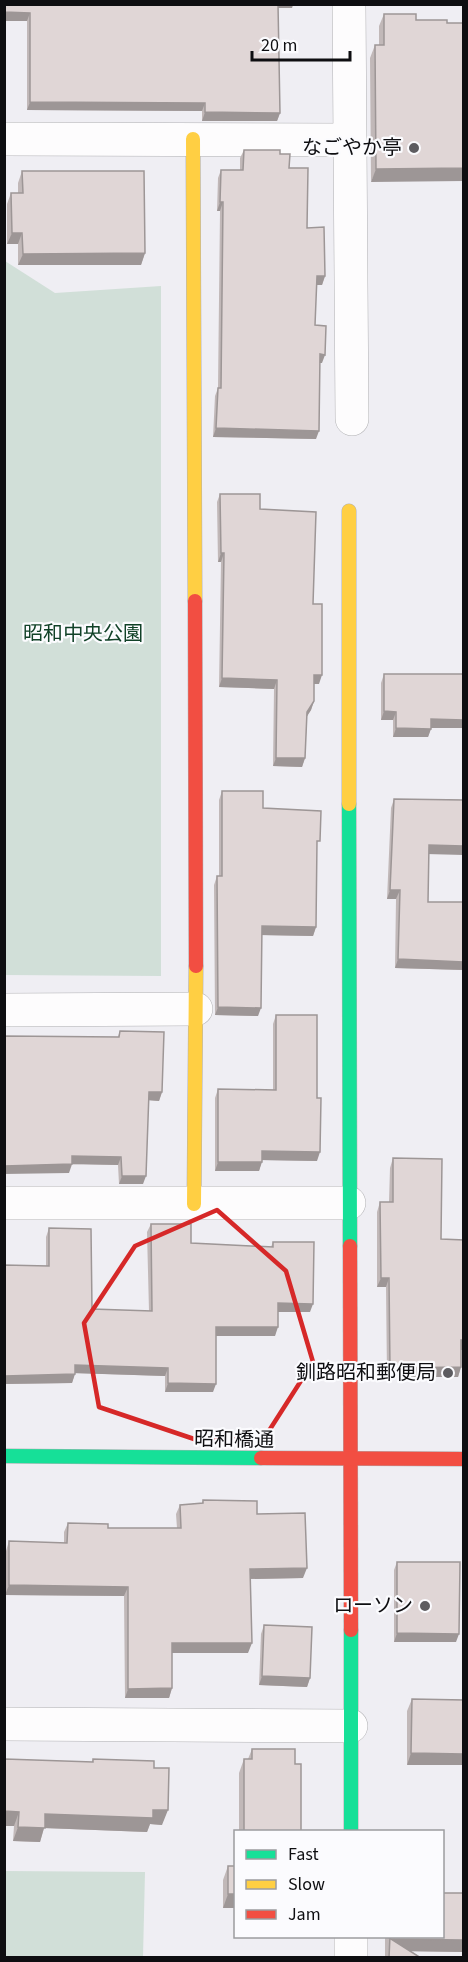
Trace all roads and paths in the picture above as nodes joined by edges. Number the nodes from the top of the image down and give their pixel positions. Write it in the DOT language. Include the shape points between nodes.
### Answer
graph roads {
  1 [pos="349,4"];
  2 [pos="4,139"];
  3 [pos="193,139"];
  4 [pos="348,140"];
  5 [pos="352,419"];
  6 [pos="349,512"];
  7 [pos="196,1009"];
  8 [pos="4,1010"];
  9 [pos="4,1203"];
  10 [pos="349,1203"];
  11 [pos="194,1204"];
  12 [pos="4,1456"];
  13 [pos="350,1460"];
  14 [pos="464,1460"];
  15 [pos="4,1724"];
  16 [pos="351,1726"];
  17 [pos="351,1830"];
  18 [pos="351,1938"];
  19 [pos="351,1958"];
  1 -- 4 [label="street"];
  2 -- 3 [label="street"];
  3 -- 4 [label="street"];
  3 -- 7 [label="street"];
  4 -- 5 [label="street"];
  6 -- 10 [label="street"];
  7 -- 8 [label="street"];
  7 -- 11 [label="street"];
  9 -- 11 [label="street"];
  10 -- 11 [label="street"];
  10 -- 13 [label="street"];
  12 -- 13 [label="street, 昭和橋通"];
  13 -- 14 [label="street, 昭和橋通"];
  13 -- 16 [label="street"];
  15 -- 16 [label="street"];
  16 -- 17 [label="street"];
  18 -- 19 [label="street"];
}
